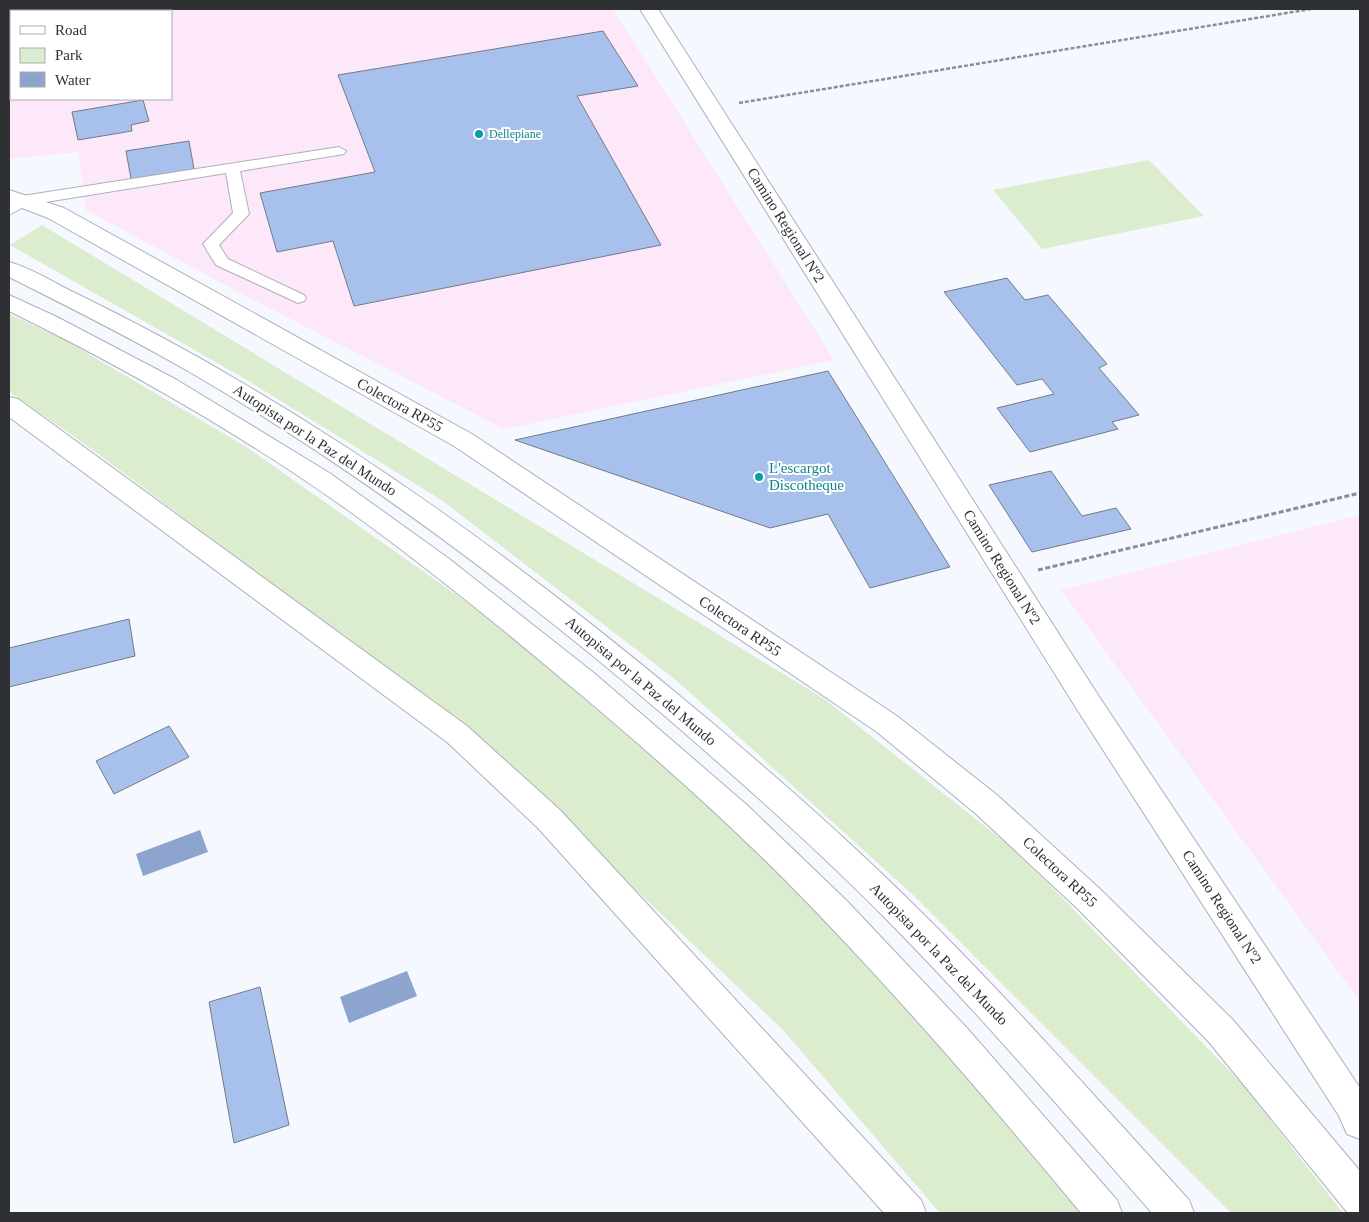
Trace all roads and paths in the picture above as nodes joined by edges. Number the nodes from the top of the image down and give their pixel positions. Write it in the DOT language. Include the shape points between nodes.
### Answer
graph roads {
  1 [pos="649,9"];
  2 [pos="1311,9"];
  3 [pos="712,108"];
  4 [pos="339,151"];
  5 [pos="232,168"];
  6 [pos="13,202"];
  7 [pos="9,269"];
  8 [pos="298,298"];
  9 [pos="9,302"];
  10 [pos="9,405"];
  11 [pos="1360,493"];
  12 [pos="1008,577"];
  13 [pos="1360,1122"];
  14 [pos="1360,1199"];
  15 [pos="908,1213"];
  16 [pos="1104,1213"];
  17 [pos="1176,1213"];
  1 -- 3 [label="main road, Camino Regional Nº2"];
  2 -- 3 [label="path"];
  3 -- 12 [label="main road, Camino Regional Nº2"];
  4 -- 5 [label="lane"];
  5 -- 6 [label="lane"];
  5 -- 8 [label="lane" via="241,214 211,244 222,262"];
  6 -- 14 [label="main road, Colectora RP55" via="56,213 463,440 887,724 986,804 1089,899 1221,1031"];
  7 -- 17 [label="main road, Autopista por la Paz del Mundo" via="126,327 370,473 450,530 636,674 813,828 900,912 1026,1045"];
  9 -- 16 [label="main road, Autopista por la Paz del Mundo" via="174,388 324,482 408,542 599,694 704,784 795,870 1007,1097"];
  10 -- 15 [label="main road" via="457,734 549,819"];
  11 -- 12 [label="path"];
  12 -- 13 [label="main road, Camino Regional Nº2"];
}
